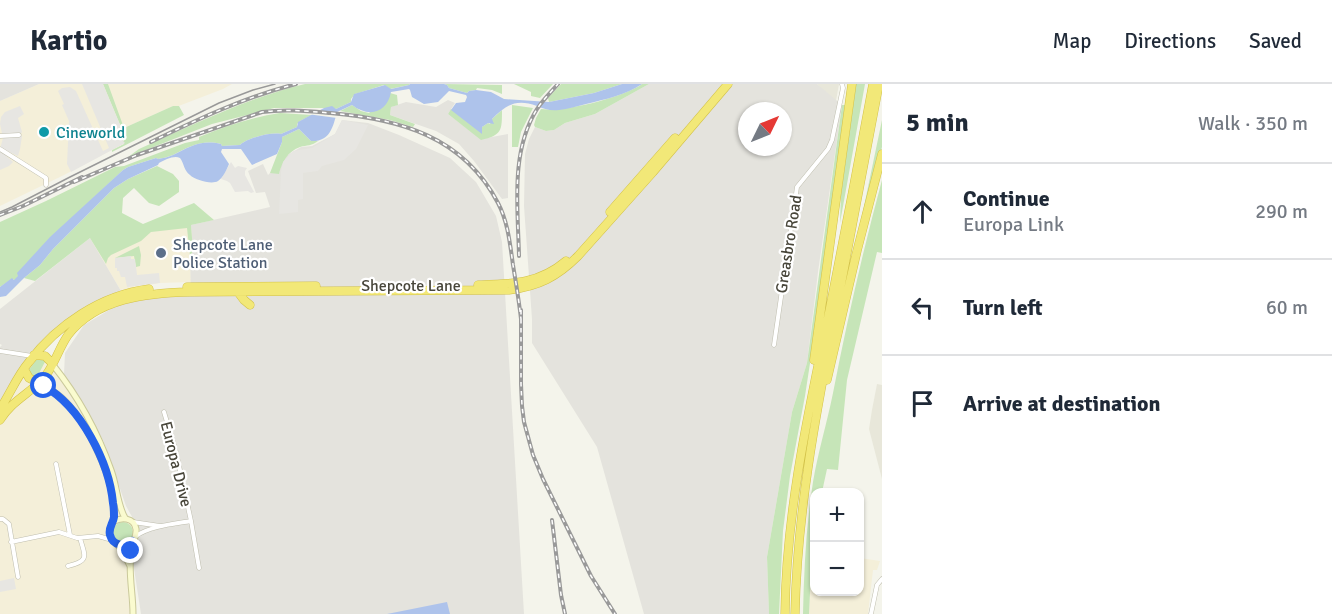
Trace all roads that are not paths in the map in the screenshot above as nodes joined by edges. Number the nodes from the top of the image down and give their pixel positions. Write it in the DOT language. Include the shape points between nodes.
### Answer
graph roads {
  1 [pos="722,84"];
  2 [pos="728,84"];
  3 [pos="842,84"];
  4 [pos="852,84"];
  5 [pos="873,84"];
  6 [pos="879,84"];
  7 [pos="19,135"];
  8 [pos="0,136"];
  9 [pos="0,148"];
  10 [pos="882,154"];
  11 [pos="46,185"];
  12 [pos="249,289"];
  13 [pos="238,292"];
  14 [pos="249,305"];
  15 [pos="91,312"];
  16 [pos="57,331"];
  17 [pos="62,345"];
  18 [pos="774,345"];
  19 [pos="0,351"];
  20 [pos="18,354"];
  21 [pos="34,356"];
  22 [pos="53,364"];
  23 [pos="24,368"];
  24 [pos="39,382"];
  25 [pos="0,410"];
  26 [pos="164,412"];
  27 [pos="808,415"];
  28 [pos="0,420"];
  29 [pos="813,434"];
  30 [pos="56,464"];
  31 [pos="125,518"];
  32 [pos="0,519"];
  33 [pos="191,521"];
  34 [pos="132,522"];
  35 [pos="111,525"];
  36 [pos="161,526"];
  37 [pos="70,535"];
  38 [pos="98,536"];
  39 [pos="80,538"];
  40 [pos="134,539"];
  41 [pos="11,542"];
  42 [pos="115,542"];
  43 [pos="68,566"];
  44 [pos="130,566"];
  45 [pos="199,568"];
  46 [pos="18,577"];
  47 [pos="882,579"];
  48 [pos="133,614"];
  49 [pos="785,614"];
  50 [pos="795,614"];
  51 [pos="871,614"];
  1 -- 12 [label="highway, Shepcote Lane" via="569,258 545,275 508,284"];
  2 -- 12 [label="highway, Shepcote Lane" via="578,256 555,276 509,290"];
  3 -- 18 [label="street, Greasbro Road" via="832,140 797,188"];
  4 -- 27 [label="highway"];
  5 -- 27 [label="highway"];
  6 -- 29 [label="highway"];
  7 -- 8 [label="street"];
  9 -- 11 [label="street" via="46,178"];
  10 -- 29 [label="highway"];
  12 -- 13 [label="highway, Shepcote Lane"];
  12 -- 15 [label="highway, Shepcote Lane" via="135,291 108,300"];
  13 -- 14 [label="highway"];
  13 -- 15 [label="highway, Shepcote Lane" via="141,295"];
  15 -- 16 [label="highway, Shepcote Lane"];
  15 -- 17 [label="highway, Shepcote Lane"];
  16 -- 17 [label="highway"];
  16 -- 21 [label="highway, Shepcote Lane"];
  17 -- 22 [label="highway, Shepcote Lane"];
  19 -- 20 [label="street"];
  20 -- 21 [label="street"];
  20 -- 23 [label="street"];
  21 -- 22 [label="highway" via="45,356"];
  21 -- 23 [label="highway, Shepcote Lane"];
  22 -- 24 [label="highway, Shepcote Lane"];
  22 -- 31 [label="street" via="98,439"];
  23 -- 24 [label="highway" via="29,378"];
  23 -- 25 [label="highway, Shepcote Lane"];
  24 -- 28 [label="highway, Shepcote Lane" via="16,400"];
  24 -- 35 [label="street" via="67,402 94,445 112,495"];
  26 -- 33 [label="street, Europa Drive"];
  27 -- 49 [label="highway" via="788,545"];
  29 -- 50 [label="highway" via="800,521"];
  30 -- 37 [label="street"];
  31 -- 34 [label="street"];
  31 -- 35 [label="street"];
  32 -- 41 [label="street" via="9,524"];
  33 -- 36 [label="street, Europa Drive"];
  33 -- 45 [label="street"];
  34 -- 36 [label="street, Europa Drive"];
  34 -- 40 [label="street" via="136,529"];
  35 -- 38 [label="street"];
  35 -- 42 [label="street" via="110,534"];
  36 -- 40 [label="street, Europa Drive"];
  37 -- 39 [label="street"];
  37 -- 41 [label="street" via="59,532"];
  38 -- 39 [label="street"];
  38 -- 42 [label="street"];
  39 -- 43 [label="street" via="84,559"];
  40 -- 42 [label="street" via="125,545"];
  40 -- 44 [label="street"];
  41 -- 46 [label="street"];
  42 -- 44 [label="street"];
  44 -- 48 [label="street"];
  47 -- 51 [label="street"];
}
